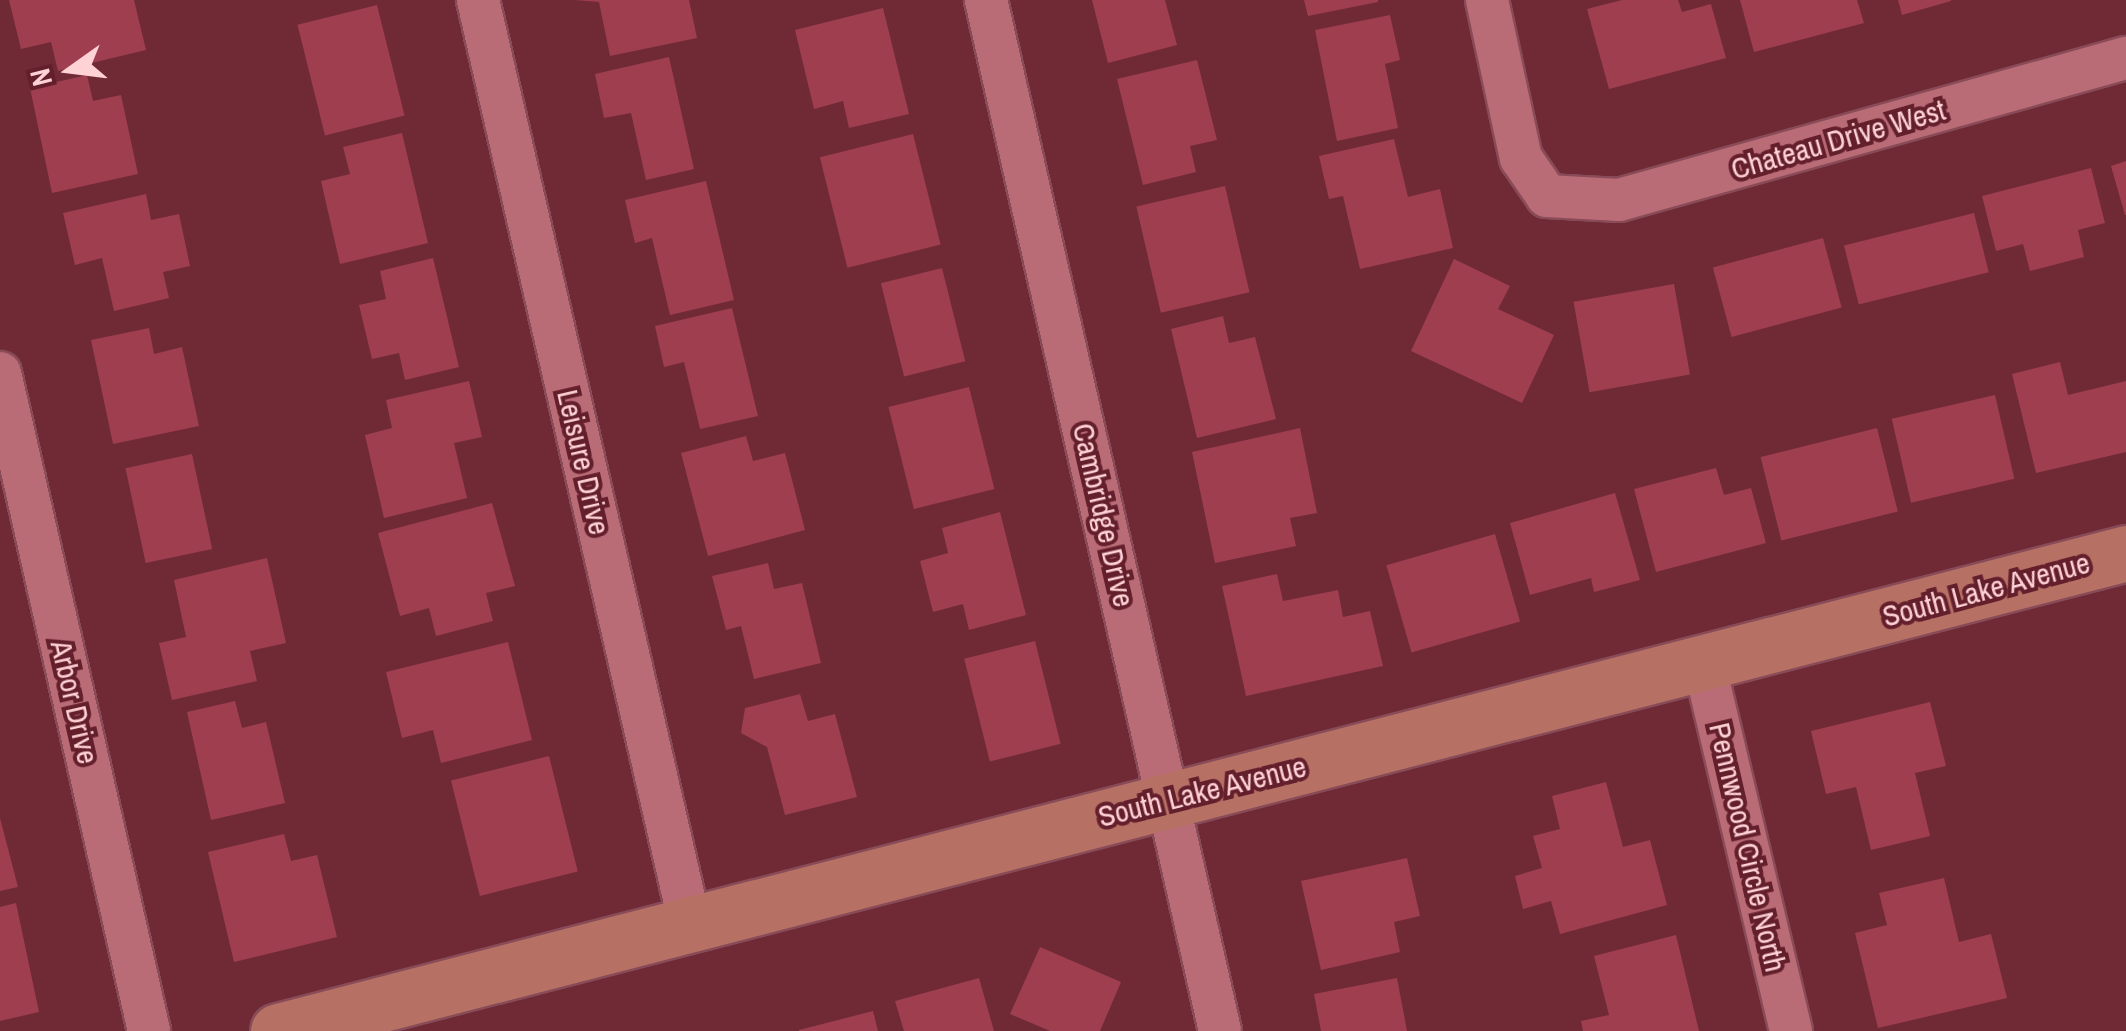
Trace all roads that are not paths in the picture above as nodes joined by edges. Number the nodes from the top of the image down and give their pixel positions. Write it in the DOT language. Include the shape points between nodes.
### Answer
graph roads {
  1 [pos="478,0"];
  2 [pos="986,0"];
  3 [pos="1487,0"];
  4 [pos="2126,58"];
  5 [pos="0,373"];
  6 [pos="2126,553"];
  7 [pos="1704,663"];
  8 [pos="1168,800"];
  9 [pos="690,924"];
  10 [pos="149,1031"];
  11 [pos="278,1031"];
  12 [pos="1220,1031"];
  13 [pos="1791,1031"];
  1 -- 9 [label="street, Leisure Drive"];
  2 -- 8 [label="street, Cambridge Drive"];
  3 -- 4 [label="street, Chateau Drive West" via="1520,158 1547,196 1619,200"];
  5 -- 10 [label="street, Arbor Drive"];
  6 -- 7 [label="street, South Lake Avenue"];
  7 -- 8 [label="street, South Lake Avenue"];
  7 -- 13 [label="street, Pennwood Circle North"];
  8 -- 9 [label="street, South Lake Avenue"];
  8 -- 12 [label="street, Cambridge Drive"];
  9 -- 11 [label="street, South Lake Avenue"];
}
